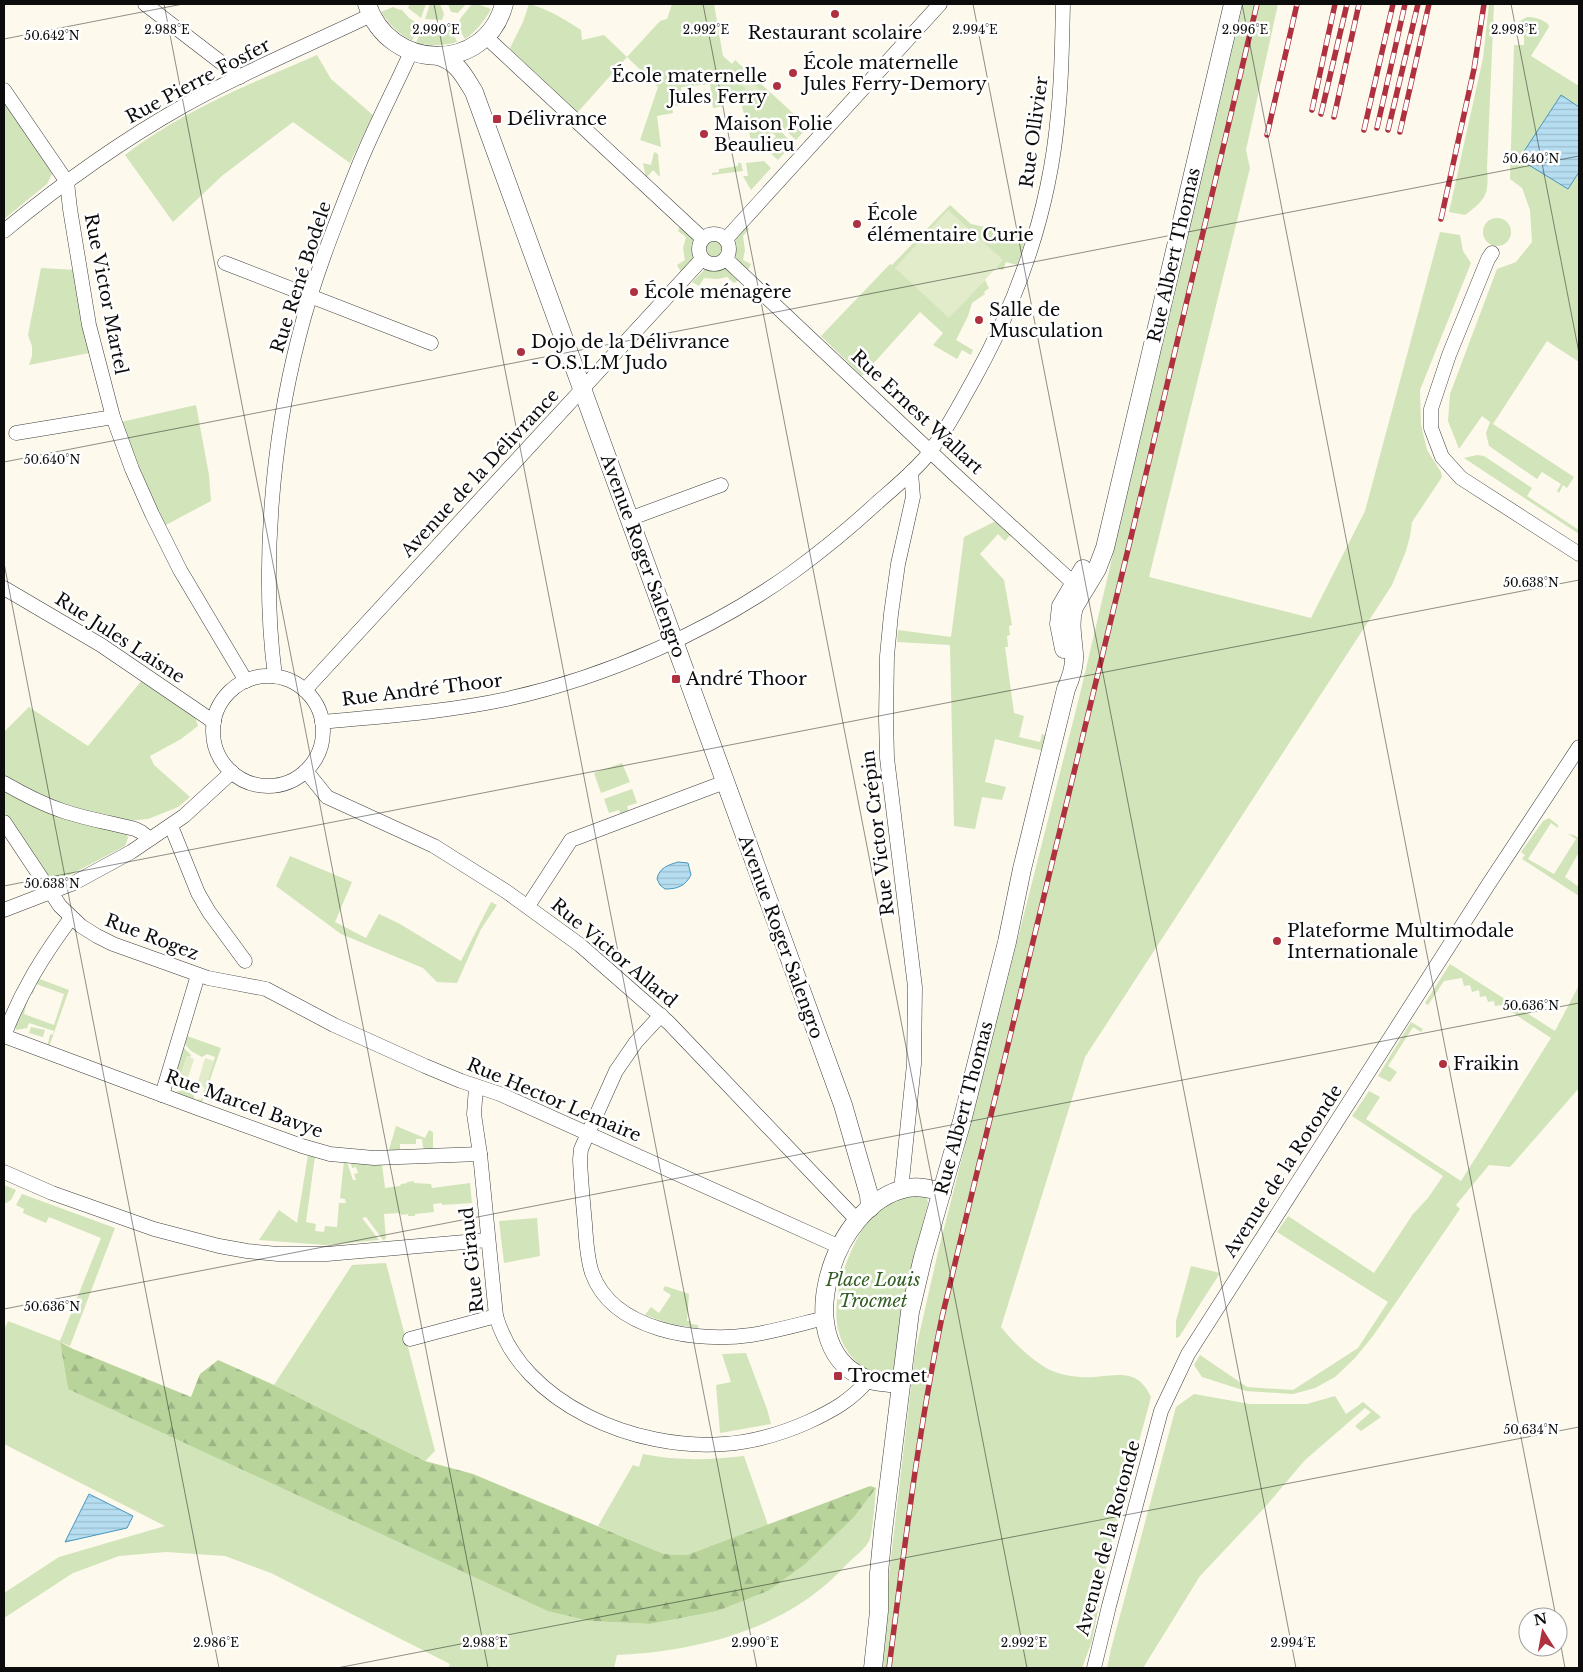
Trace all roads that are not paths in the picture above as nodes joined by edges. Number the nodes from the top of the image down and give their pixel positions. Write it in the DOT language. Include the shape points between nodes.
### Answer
graph roads {
  1 [pos="504,4"];
  2 [pos="940,4"];
  3 [pos="1063,4"];
  4 [pos="1233,4"];
  5 [pos="148,5"];
  6 [pos="369,10"];
  7 [pos="481,39"];
  8 [pos="411,52"];
  9 [pos="438,56"];
  10 [pos="240,77"];
  11 [pos="4,90"];
  12 [pos="474,92"];
  13 [pos="67,182"];
  14 [pos="4,230"];
  15 [pos="702,238"];
  16 [pos="726,239"];
  17 [pos="1492,253"];
  18 [pos="702,259"];
  19 [pos="726,259"];
  20 [pos="225,263"];
  21 [pos="311,296"];
  22 [pos="431,343"];
  23 [pos="582,389"];
  24 [pos="113,417"];
  25 [pos="16,433"];
  26 [pos="931,450"];
  27 [pos="911,472"];
  28 [pos="721,485"];
  29 [pos="630,519"];
  30 [pos="1579,554"];
  31 [pos="1078,587"];
  32 [pos="4,588"];
  33 [pos="674,641"];
  34 [pos="275,676"];
  35 [pos="246,680"];
  36 [pos="305,690"];
  37 [pos="214,722"];
  38 [pos="322,722"];
  39 [pos="1579,747"];
  40 [pos="306,771"];
  41 [pos="232,772"];
  42 [pos="725,782"];
  43 [pos="4,783"];
  44 [pos="5,825"];
  45 [pos="170,826"];
  46 [pos="150,839"];
  47 [pos="51,893"];
  48 [pos="528,906"];
  49 [pos="4,910"];
  50 [pos="71,918"];
  51 [pos="245,961"];
  52 [pos="198,975"];
  53 [pos="256,986"];
  54 [pos="661,1015"];
  55 [pos="4,1036"];
  56 [pos="476,1086"];
  57 [pos="162,1095"];
  58 [pos="843,1105"];
  59 [pos="588,1133"];
  60 [pos="480,1154"];
  61 [pos="4,1172"];
  62 [pos="942,1192"];
  63 [pos="895,1193"];
  64 [pos="870,1208"];
  65 [pos="857,1220"];
  66 [pos="488,1240"];
  67 [pos="840,1247"];
  68 [pos="496,1316"];
  69 [pos="825,1318"];
  70 [pos="410,1339"];
  71 [pos="869,1380"];
  72 [pos="900,1384"];
  73 [pos="883,1531"];
  74 [pos="862,1668"];
  75 [pos="873,1668"];
  76 [pos="1093,1668"];
  1 -- 7 [label="street" via="498,20"];
  2 -- 16 [label="street"];
  3 -- 26 [label="street, Rue Ollivier" via="1057,128 1049,178 1035,232 1020,280 993,344"];
  4 -- 31 [label="street, Rue Albert Thomas" via="1103,556"];
  5 -- 10 [label="street"];
  6 -- 8 [label="street" via="387,38"];
  6 -- 10 [label="street, Rue Pierre Fosfer"];
  7 -- 9 [label="street" via="458,52"];
  7 -- 12 [label="street, Avenue Roger Salengro" via="471,52 469,62"];
  7 -- 15 [label="street"];
  8 -- 9 [label="street"];
  8 -- 21 [label="street, Rue René Bodele" via="356,171"];
  9 -- 12 [label="street, Avenue Roger Salengro" via="456,64"];
  10 -- 13 [label="street, Rue Pierre Fosfer" via="144,128"];
  11 -- 13 [label="street"];
  12 -- 23 [label="street, Avenue Roger Salengro"];
  13 -- 14 [label="street, Rue Pierre Fosfer"];
  13 -- 24 [label="street, Rue Victor Martel" via="86,310"];
  15 -- 16 [label="street" via="716,233"];
  15 -- 18 [label="street" via="698,247"];
  16 -- 19 [label="street" via="729,251"];
  17 -- 30 [label="street" via="1449,355 1431,408 1432,428 1442,457 1461,478"];
  18 -- 19 [label="street" via="712,264"];
  18 -- 23 [label="street, Avenue de la Délivrance"];
  19 -- 26 [label="street, Rue Ernest Wallart"];
  20 -- 21 [label="street"];
  21 -- 22 [label="street"];
  21 -- 34 [label="street, Rue René Bodele" via="289,379 275,475 269,579"];
  23 -- 29 [label="street, Avenue Roger Salengro"];
  23 -- 36 [label="street, Avenue de la Délivrance"];
  24 -- 25 [label="street"];
  24 -- 35 [label="street, Rue Victor Martel" via="132,469 169,551"];
  26 -- 27 [label="street, Rue André Thoor"];
  26 -- 31 [label="street, Rue Ernest Wallart"];
  27 -- 33 [label="street, Rue André Thoor" via="837,538 779,582 726,615"];
  27 -- 63 [label="street, Rue Victor Crépin" via="913,497 898,564 887,656 888,764 915,987 914,1064"];
  28 -- 29 [label="street"];
  29 -- 33 [label="street, Avenue Roger Salengro"];
  31 -- 62 [label="street, Rue Albert Thomas" via="1071,625 1074,661 1071,677"];
  32 -- 37 [label="street, Rue Jules Laisne" via="96,642"];
  33 -- 38 [label="street, Rue André Thoor" via="573,680 510,698 431,712"];
  33 -- 42 [label="street, Avenue Roger Salengro"];
  34 -- 35 [label="street"];
  34 -- 36 [label="street"];
  35 -- 37 [label="street" via="223,700"];
  36 -- 38 [label="street" via="316,704"];
  37 -- 41 [label="street" via="218,755"];
  38 -- 40 [label="street" via="321,747"];
  39 -- 76 [label="street, Avenue de la Rotonde" via="1188,1354 1161,1411"];
  40 -- 41 [label="street" via="277,785 246,781"];
  40 -- 48 [label="street, Rue Victor Allard" via="327,797 434,846"];
  41 -- 45 [label="street"];
  42 -- 48 [label="street" via="571,840"];
  42 -- 58 [label="street, Avenue Roger Salengro"];
  43 -- 46 [label="street" via="53,807 135,830"];
  44 -- 47 [label="street, Rue Rogez"];
  45 -- 46 [label="street"];
  45 -- 51 [label="street" via="204,903"];
  46 -- 47 [label="street" via="101,870"];
  47 -- 49 [label="street"];
  47 -- 50 [label="street, Rue Rogez"];
  48 -- 54 [label="street, Rue Victor Allard"];
  50 -- 52 [label="street, Rue Rogez" via="105,940"];
  50 -- 55 [label="street" via="29,979"];
  52 -- 53 [label="street, Rue Rogez"];
  52 -- 57 [label="street"];
  53 -- 56 [label="street, Rue Hector Lemaire" via="334,1025"];
  54 -- 59 [label="street" via="636,1042 616,1071"];
  54 -- 65 [label="street, Rue Victor Allard"];
  55 -- 57 [label="street, Rue Marcel Bavye"];
  56 -- 59 [label="street, Rue Hector Lemaire"];
  56 -- 60 [label="street, Rue Giraud" via="474,1109"];
  57 -- 60 [label="street, Rue Marcel Bavye" via="330,1154 374,1158"];
  58 -- 63 [label="street, Avenue Roger Salengro" via="880,1190"];
  58 -- 64 [label="street, Avenue Roger Salengro"];
  59 -- 67 [label="street, Rue Hector Lemaire"];
  59 -- 69 [label="street" via="580,1160 588,1254 594,1279 618,1308 661,1329 708,1337 751,1335"];
  60 -- 66 [label="street, Rue Giraud"];
  61 -- 66 [label="street" via="52,1193 146,1226 247,1251 327,1254"];
  62 -- 63 [label="street" via="924,1188"];
  62 -- 72 [label="street, Rue Albert Thomas" via="913,1296"];
  63 -- 64 [label="street"];
  64 -- 65 [label="street"];
  65 -- 67 [label="street"];
  66 -- 68 [label="street, Rue Giraud"];
  67 -- 69 [label="street" via="825,1296"];
  68 -- 70 [label="street"];
  68 -- 71 [label="street, Rue Giraud" via="515,1357 529,1374 554,1394 604,1424 669,1443 723,1444 774,1434 838,1407 858,1393"];
  69 -- 71 [label="street" via="836,1352 850,1368"];
  71 -- 72 [label="street"];
  72 -- 73 [label="street, Rue Albert Thomas"];
  73 -- 74 [label="street, Rue Albert Thomas"];
  73 -- 75 [label="street, Rue Albert Thomas"];
}
